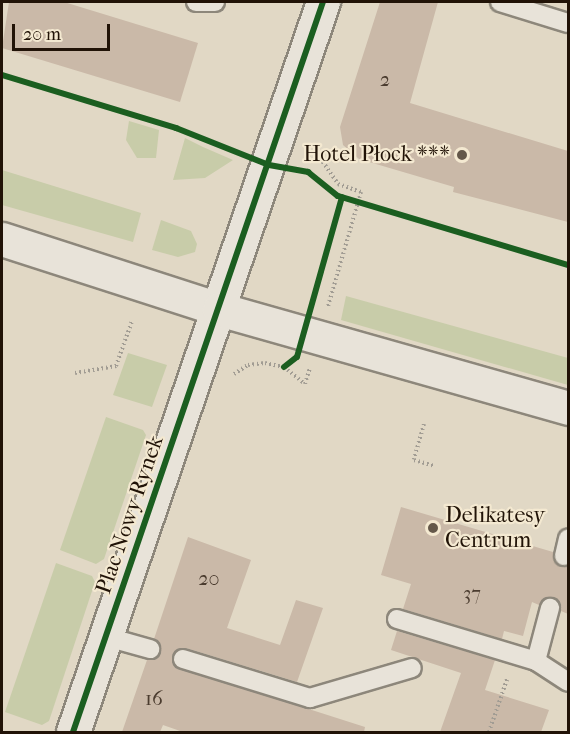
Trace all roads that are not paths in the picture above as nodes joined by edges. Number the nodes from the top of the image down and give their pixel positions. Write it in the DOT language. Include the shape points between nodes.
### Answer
graph roads {
  1 [pos="196,2"];
  2 [pos="215,2"];
  3 [pos="323,2"];
  4 [pos="500,2"];
  5 [pos="568,23"];
  6 [pos="2,239"];
  7 [pos="219,309"];
  8 [pos="568,408"];
  9 [pos="550,608"];
  10 [pos="397,619"];
  11 [pos="107,637"];
  12 [pos="150,649"];
  13 [pos="183,659"];
  14 [pos="536,661"];
  15 [pos="412,668"];
  16 [pos="568,682"];
  17 [pos="73,732"];
  1 -- 2 [label="lane"];
  3 -- 7 [label="street, Plac Nowy Rynek"];
  4 -- 5 [label="lane"];
  6 -- 7 [label="street"];
  7 -- 8 [label="street"];
  7 -- 11 [label="street, Plac Nowy Rynek"];
  9 -- 14 [label="lane"];
  10 -- 14 [label="lane"];
  11 -- 12 [label="lane"];
  11 -- 17 [label="street, Plac Nowy Rynek"];
  13 -- 15 [label="lane" via="310,698"];
  14 -- 16 [label="lane"];
}
